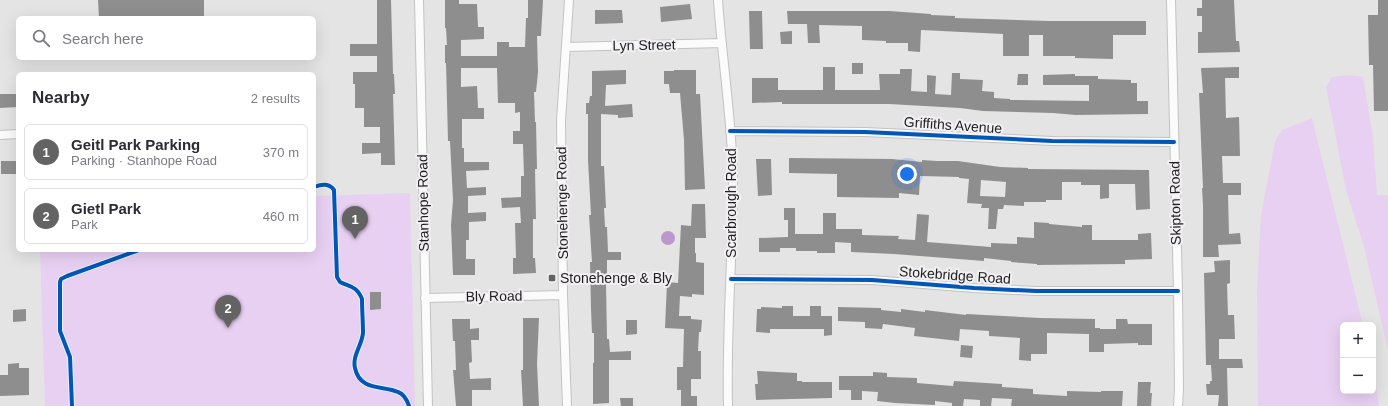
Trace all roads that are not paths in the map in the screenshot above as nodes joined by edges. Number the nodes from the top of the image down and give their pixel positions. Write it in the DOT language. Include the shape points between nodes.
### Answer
graph roads {
  1 [pos="419,0"];
  2 [pos="569,0"];
  3 [pos="718,0"];
  4 [pos="1171,0"];
  5 [pos="722,43"];
  6 [pos="566,47"];
  7 [pos="730,132"];
  8 [pos="16,134"];
  9 [pos="0,135"];
  10 [pos="1174,142"];
  11 [pos="731,278"];
  12 [pos="1178,291"];
  13 [pos="564,295"];
  14 [pos="425,298"];
  15 [pos="428,406"];
  16 [pos="567,406"];
  17 [pos="728,406"];
  18 [pos="1178,406"];
  1 -- 14 [label="street, Stanhope Road"];
  2 -- 6 [label="street, Stonehenge Road"];
  3 -- 5 [label="street, Scarbrough Road"];
  4 -- 10 [label="street, Skipton Road"];
  5 -- 6 [label="street, Lyn Street"];
  5 -- 7 [label="street, Scarbrough Road"];
  6 -- 13 [label="street, Stonehenge Road" via="561,121"];
  7 -- 10 [label="street, Griffiths Avenue" via="865,132 1052,141"];
  7 -- 11 [label="street, Scarbrough Road" via="733,177"];
  8 -- 9 [label="street"];
  10 -- 12 [label="street, Skipton Road"];
  11 -- 12 [label="street, Stokebridge Road" via="872,280 1043,291"];
  11 -- 17 [label="street, Scarbrough Road"];
  12 -- 18 [label="street, Skipton Road"];
  13 -- 14 [label="street, Bly Road"];
  13 -- 16 [label="street, Stonehenge Road"];
  14 -- 15 [label="street, Stanhope Road"];
}
